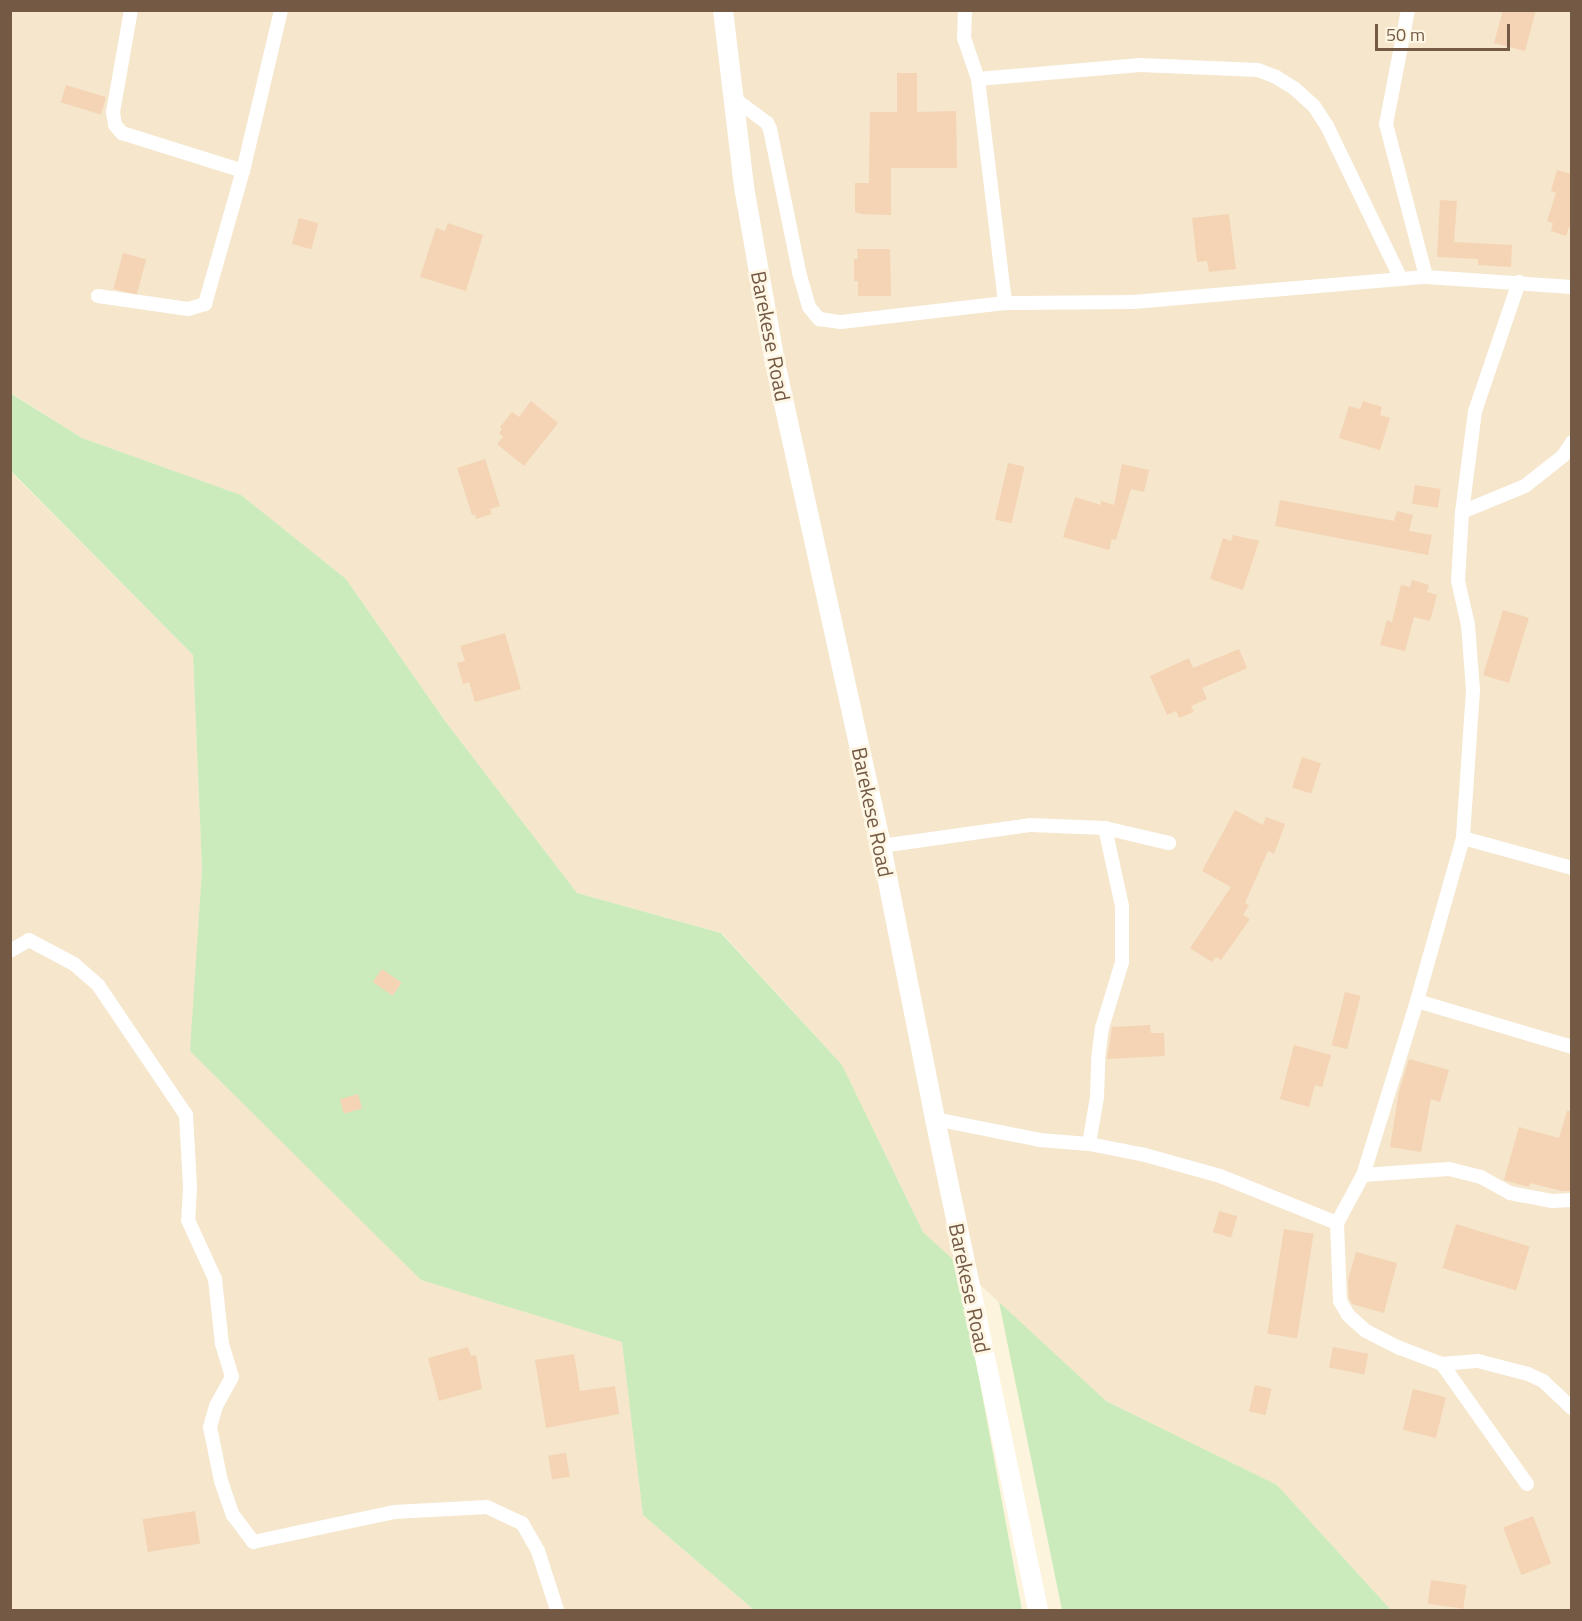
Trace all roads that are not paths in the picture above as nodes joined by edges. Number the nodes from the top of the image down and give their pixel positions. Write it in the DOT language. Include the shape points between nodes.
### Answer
graph roads {
  1 [pos="131,10"];
  2 [pos="281,10"];
  3 [pos="723,10"];
  4 [pos="964,10"];
  5 [pos="1408,10"];
  6 [pos="978,79"];
  7 [pos="732,97"];
  8 [pos="243,171"];
  9 [pos="1426,278"];
  10 [pos="1401,279"];
  11 [pos="1519,282"];
  12 [pos="1572,287"];
  13 [pos="98,296"];
  14 [pos="1005,303"];
  15 [pos="1572,442"];
  16 [pos="1462,512"];
  17 [pos="1105,828"];
  18 [pos="1463,838"];
  19 [pos="1169,843"];
  20 [pos="881,846"];
  21 [pos="1572,868"];
  22 [pos="10,951"];
  23 [pos="1417,1001"];
  24 [pos="1572,1047"];
  25 [pos="935,1119"];
  26 [pos="1089,1144"];
  27 [pos="1364,1175"];
  28 [pos="1572,1200"];
  29 [pos="1337,1224"];
  30 [pos="1442,1364"];
  31 [pos="1572,1408"];
  32 [pos="1527,1484"];
  33 [pos="556,1611"];
  34 [pos="1038,1611"];
  1 -- 8 [label="street" via="113,112 115,125 122,133"];
  2 -- 8 [label="street"];
  3 -- 7 [label="main road, Barekese Road"];
  4 -- 6 [label="street" via="964,38"];
  5 -- 9 [label="street" via="1386,124"];
  6 -- 10 [label="street" via="1140,65 1258,70 1276,78 1314,106 1327,126"];
  6 -- 14 [label="street"];
  7 -- 14 [label="street" via="770,129 799,272 809,307 819,319 842,322"];
  7 -- 20 [label="main road, Barekese Road" via="774,358"];
  8 -- 13 [label="street" via="205,304 188,309"];
  9 -- 10 [label="street"];
  9 -- 11 [label="street"];
  10 -- 14 [label="street" via="1133,302"];
  11 -- 12 [label="street"];
  11 -- 16 [label="street" via="1475,411"];
  15 -- 16 [label="street" via="1563,456 1525,486"];
  16 -- 18 [label="street" via="1458,581 1468,625 1473,690"];
  17 -- 19 [label="street"];
  17 -- 20 [label="street" via="1030,825"];
  17 -- 26 [label="street" via="1122,906 1122,962 1102,1028"];
  18 -- 21 [label="street"];
  18 -- 23 [label="street"];
  20 -- 25 [label="main road, Barekese Road"];
  22 -- 33 [label="street" via="29,940 74,964 98,985 186,1115 188,1220 215,1279 222,1344 232,1377 210,1427 221,1481 233,1515 254,1542 394,1512 486,1507 522,1523 538,1551"];
  23 -- 24 [label="street"];
  23 -- 27 [label="street"];
  25 -- 26 [label="street" via="1040,1140"];
  25 -- 34 [label="main road, Barekese Road"];
  26 -- 29 [label="street" via="1220,1176"];
  27 -- 28 [label="street" via="1449,1169 1481,1177 1510,1193 1552,1201"];
  27 -- 29 [label="street"];
  29 -- 30 [label="street" via="1340,1301 1348,1315 1366,1331"];
  30 -- 31 [label="street" via="1478,1361 1528,1374 1544,1381"];
  30 -- 32 [label="street"];
}
